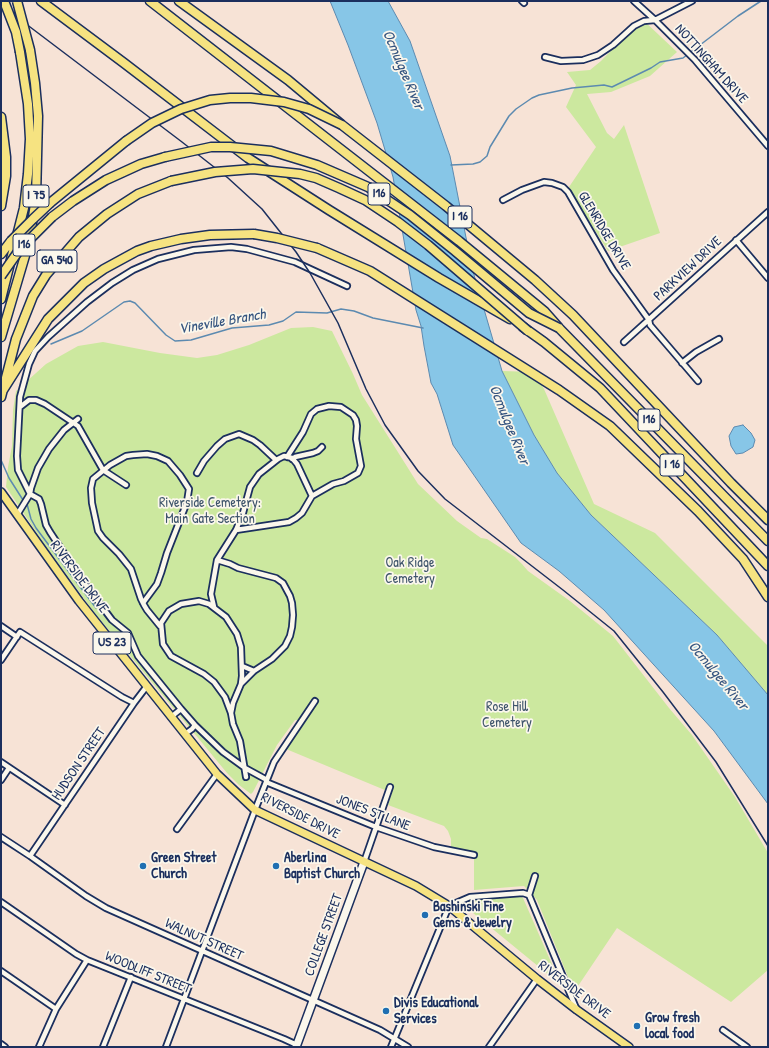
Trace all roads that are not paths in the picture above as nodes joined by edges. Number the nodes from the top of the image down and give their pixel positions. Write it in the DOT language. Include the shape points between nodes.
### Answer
graph roads {
  1 [pos="4,1"];
  2 [pos="17,1"];
  3 [pos="41,1"];
  4 [pos="150,1"];
  5 [pos="179,1"];
  6 [pos="634,1"];
  7 [pos="692,1"];
  8 [pos="655,20"];
  9 [pos="544,57"];
  10 [pos="1,117"];
  11 [pos="342,125"];
  12 [pos="768,146"];
  13 [pos="503,200"];
  14 [pos="1,206"];
  15 [pos="768,212"];
  16 [pos="736,240"];
  17 [pos="1,254"];
  18 [pos="1,276"];
  19 [pos="768,278"];
  20 [pos="347,286"];
  21 [pos="1,299"];
  22 [pos="649,320"];
  23 [pos="559,328"];
  24 [pos="528,331"];
  25 [pos="1,337"];
  26 [pos="719,339"];
  27 [pos="624,342"];
  28 [pos="682,363"];
  29 [pos="698,381"];
  30 [pos="2,394"];
  31 [pos="20,407"];
  32 [pos="78,419"];
  33 [pos="73,423"];
  34 [pos="322,447"];
  35 [pos="287,457"];
  36 [pos="292,459"];
  37 [pos="276,460"];
  38 [pos="103,470"];
  39 [pos="197,472"];
  40 [pos="126,485"];
  41 [pos="1,492"];
  42 [pos="30,494"];
  43 [pos="312,496"];
  44 [pos="757,510"];
  45 [pos="17,515"];
  46 [pos="768,520"];
  47 [pos="768,528"];
  48 [pos="236,530"];
  49 [pos="768,541"];
  50 [pos="217,560"];
  51 [pos="768,566"];
  52 [pos="211,595"];
  53 [pos="768,597"];
  54 [pos="202,602"];
  55 [pos="143,603"];
  56 [pos="214,607"];
  57 [pos="1,626"];
  58 [pos="160,626"];
  59 [pos="17,637"];
  60 [pos="1,660"];
  61 [pos="242,666"];
  62 [pos="254,671"];
  63 [pos="241,684"];
  64 [pos="147,686"];
  65 [pos="225,697"];
  66 [pos="235,697"];
  67 [pos="315,701"];
  68 [pos="134,703"];
  69 [pos="181,709"];
  70 [pos="232,713"];
  71 [pos="171,717"];
  72 [pos="195,724"];
  73 [pos="185,734"];
  74 [pos="1,762"];
  75 [pos="9,768"];
  76 [pos="245,768"];
  77 [pos="217,774"];
  78 [pos="246,777"];
  79 [pos="1,780"];
  80 [pos="267,781"];
  81 [pos="390,787"];
  82 [pos="65,805"];
  83 [pos="255,810"];
  84 [pos="376,827"];
  85 [pos="177,829"];
  86 [pos="1,837"];
  87 [pos="474,855"];
  88 [pos="30,856"];
  89 [pos="364,862"];
  90 [pos="535,876"];
  91 [pos="529,895"];
  92 [pos="1,902"];
  93 [pos="449,906"];
  94 [pos="202,951"];
  95 [pos="87,960"];
  96 [pos="1,971"];
  97 [pos="131,977"];
  98 [pos="537,979"];
  99 [pos="184,999"];
  100 [pos="314,1000"];
  101 [pos="56,1010"];
  102 [pos="577,1010"];
  103 [pos="723,1030"];
  104 [pos="394,1037"];
  105 [pos="1,1044"];
  106 [pos="296,1046"];
  107 [pos="5,1047"];
  108 [pos="39,1047"];
  109 [pos="103,1047"];
  110 [pos="166,1047"];
  111 [pos="391,1047"];
  112 [pos="408,1047"];
  113 [pos="489,1047"];
  114 [pos="629,1047"];
  115 [pos="747,1047"];
  1 -- 21 [label="highway, I 75, bridge" via="16,32 20,52 28,104 30,139 24,208"];
  2 -- 25 [label="highway, I 75, bridge" via="30,50 35,83 38,116 36,198 29,242"];
  3 -- 24 [label="highway, I 16, bridge" via="248,158"];
  4 -- 23 [label="highway" via="459,240 544,311"];
  5 -- 11 [label="highway, bridge" via="288,80"];
  6 -- 8 [label="street, NOTTINGHAM DRIVE"];
  7 -- 8 [label="street"];
  8 -- 9 [label="street" via="644,21 634,26 598,55 583,60 561,61"];
  8 -- 12 [label="street, NOTTINGHAM DRIVE" via="691,56"];
  10 -- 14 [label="highway" via="6,157"];
  11 -- 17 [label="highway, bridge" via="309,109 284,102 251,98 200,102 176,111 152,122 50,203"];
  11 -- 44 [label="highway, I 16" via="446,206 573,315"];
  13 -- 22 [label="street, GLENRIDGE DRIVE" via="544,182 552,182 563,187 614,270"];
  15 -- 16 [label="street, PARKVIEW DRIVE"];
  16 -- 19 [label="street"];
  16 -- 22 [label="street, PARKVIEW DRIVE"];
  18 -- 23 [label="highway, I16, bridge" via="20,250 52,217 106,180 141,164 165,157 211,147 230,147 271,151 317,165 368,187 410,215 529,313"];
  20 -- 31 [label="street, JONES ST LANE" via="295,262 240,248 211,248 176,253 158,259 112,283 48,337 29,364 20,397"];
  22 -- 27 [label="street, PARKVIEW DRIVE"];
  22 -- 28 [label="street, GLENRIDGE DRIVE" via="650,325"];
  23 -- 49 [label="highway, I16"];
  24 -- 30 [label="highway, GA 540, bridge" via="428,245 365,200 316,178 300,174 253,169 215,172 171,181 138,194 107,214 79,237 46,275 33,296 16,339"];
  24 -- 51 [label="highway, I 16" via="600,388"];
  26 -- 28 [label="street"];
  28 -- 29 [label="street, GLENRIDGE DRIVE"];
  30 -- 53 [label="highway, I 16, bridge" via="48,319 84,283 137,251 181,239 210,235 254,234 317,248 370,271 559,390 610,426 744,559"];
  31 -- 33 [label="street" via="29,400 36,400"];
  31 -- 42 [label="street, JONES ST LANE" via="17,463"];
  32 -- 33 [label="street"];
  33 -- 38 [label="street" via="78,426"];
  33 -- 42 [label="street" via="64,430 42,459"];
  34 -- 36 [label="street" via="318,451"];
  35 -- 36 [label="street"];
  35 -- 37 [label="street"];
  35 -- 43 [label="street" via="311,414 317,409 341,407 348,410 356,420 356,439 361,466 358,472"];
  36 -- 43 [label="street"];
  37 -- 39 [label="street" via="253,440 239,434 225,439 217,446"];
  37 -- 48 [label="street" via="259,474 250,487"];
  38 -- 40 [label="street"];
  38 -- 55 [label="street" via="93,479 90,488 96,525 103,538 132,569"];
  38 -- 55 [label="street" via="126,456 157,456 173,465 189,489 187,502 166,553 161,573"];
  41 -- 45 [label="main road, RIVERSIDE DRIVE / US 23"];
  42 -- 45 [label="street"];
  42 -- 69 [label="street, JONES ST LANE" via="39,499 46,525 79,576 112,620 128,633 138,656"];
  43 -- 48 [label="street" via="302,513 289,522"];
  44 -- 46 [label="highway"];
  44 -- 47 [label="highway, I 16"];
  45 -- 64 [label="main road, RIVERSIDE DRIVE / US 23" via="79,601"];
  48 -- 50 [label="street"];
  50 -- 52 [label="street"];
  50 -- 62 [label="street" via="276,578 283,583 290,596 293,615 290,636 278,654"];
  52 -- 54 [label="street"];
  52 -- 56 [label="street"];
  54 -- 56 [label="street"];
  54 -- 58 [label="street" via="181,604 169,611"];
  55 -- 58 [label="street"];
  56 -- 61 [label="street" via="226,617 237,634"];
  57 -- 59 [label="street"];
  58 -- 65 [label="street" via="163,644 171,656 204,674"];
  59 -- 60 [label="street"];
  59 -- 68 [label="street" via="20,632"];
  61 -- 62 [label="street"];
  61 -- 63 [label="street"];
  62 -- 63 [label="street"];
  63 -- 66 [label="street"];
  64 -- 68 [label="street, HUDSON STREET"];
  64 -- 71 [label="main road, RIVERSIDE DRIVE / US 23"];
  65 -- 66 [label="street"];
  65 -- 70 [label="street"];
  66 -- 70 [label="street"];
  67 -- 80 [label="street" via="280,752"];
  68 -- 82 [label="street, HUDSON STREET"];
  69 -- 71 [label="street"];
  69 -- 72 [label="street, JONES ST LANE"];
  70 -- 76 [label="street"];
  71 -- 73 [label="main road, RIVERSIDE DRIVE / US 23"];
  72 -- 73 [label="street"];
  72 -- 76 [label="street, JONES ST LANE" via="223,752"];
  73 -- 77 [label="main road, RIVERSIDE DRIVE / US 23"];
  74 -- 75 [label="street"];
  75 -- 79 [label="street"];
  75 -- 82 [label="street"];
  76 -- 78 [label="street"];
  76 -- 80 [label="street, JONES ST LANE"];
  77 -- 83 [label="main road, RIVERSIDE DRIVE / US 23"];
  77 -- 85 [label="street"];
  80 -- 83 [label="street"];
  80 -- 84 [label="street, JONES ST LANE"];
  81 -- 84 [label="street, COLLEGE STREET"];
  82 -- 88 [label="street, HUDSON STREET"];
  83 -- 89 [label="main road, RIVERSIDE DRIVE / US 23"];
  83 -- 94 [label="street"];
  84 -- 87 [label="street, JONES ST LANE" via="434,847"];
  84 -- 89 [label="street, COLLEGE STREET"];
  86 -- 88 [label="street, WALNUT STREET"];
  88 -- 94 [label="street, WALNUT STREET" via="106,908"];
  89 -- 93 [label="main road, RIVERSIDE DRIVE / US 23" via="416,886"];
  89 -- 100 [label="street, COLLEGE STREET"];
  90 -- 91 [label="street"];
  91 -- 93 [label="street" via="524,893 470,897"];
  91 -- 102 [label="street"];
  92 -- 95 [label="street, WOODLIFF STREET"];
  93 -- 98 [label="main road, RIVERSIDE DRIVE / US 23"];
  93 -- 104 [label="street"];
  94 -- 99 [label="street"];
  94 -- 100 [label="street, WALNUT STREET"];
  95 -- 97 [label="street, WOODLIFF STREET"];
  95 -- 101 [label="street"];
  96 -- 101 [label="street"];
  97 -- 99 [label="street, WOODLIFF STREET"];
  97 -- 109 [label="street"];
  98 -- 102 [label="main road, RIVERSIDE DRIVE / US 23"];
  98 -- 113 [label="street"];
  99 -- 106 [label="street, WOODLIFF STREET"];
  99 -- 110 [label="street"];
  100 -- 104 [label="street, WALNUT STREET"];
  100 -- 106 [label="street, COLLEGE STREET"];
  101 -- 108 [label="street"];
  102 -- 114 [label="main road, RIVERSIDE DRIVE / US 23"];
  103 -- 115 [label="street"];
  104 -- 111 [label="street"];
  104 -- 112 [label="street, WALNUT STREET"];
  105 -- 107 [label="street"];
}
